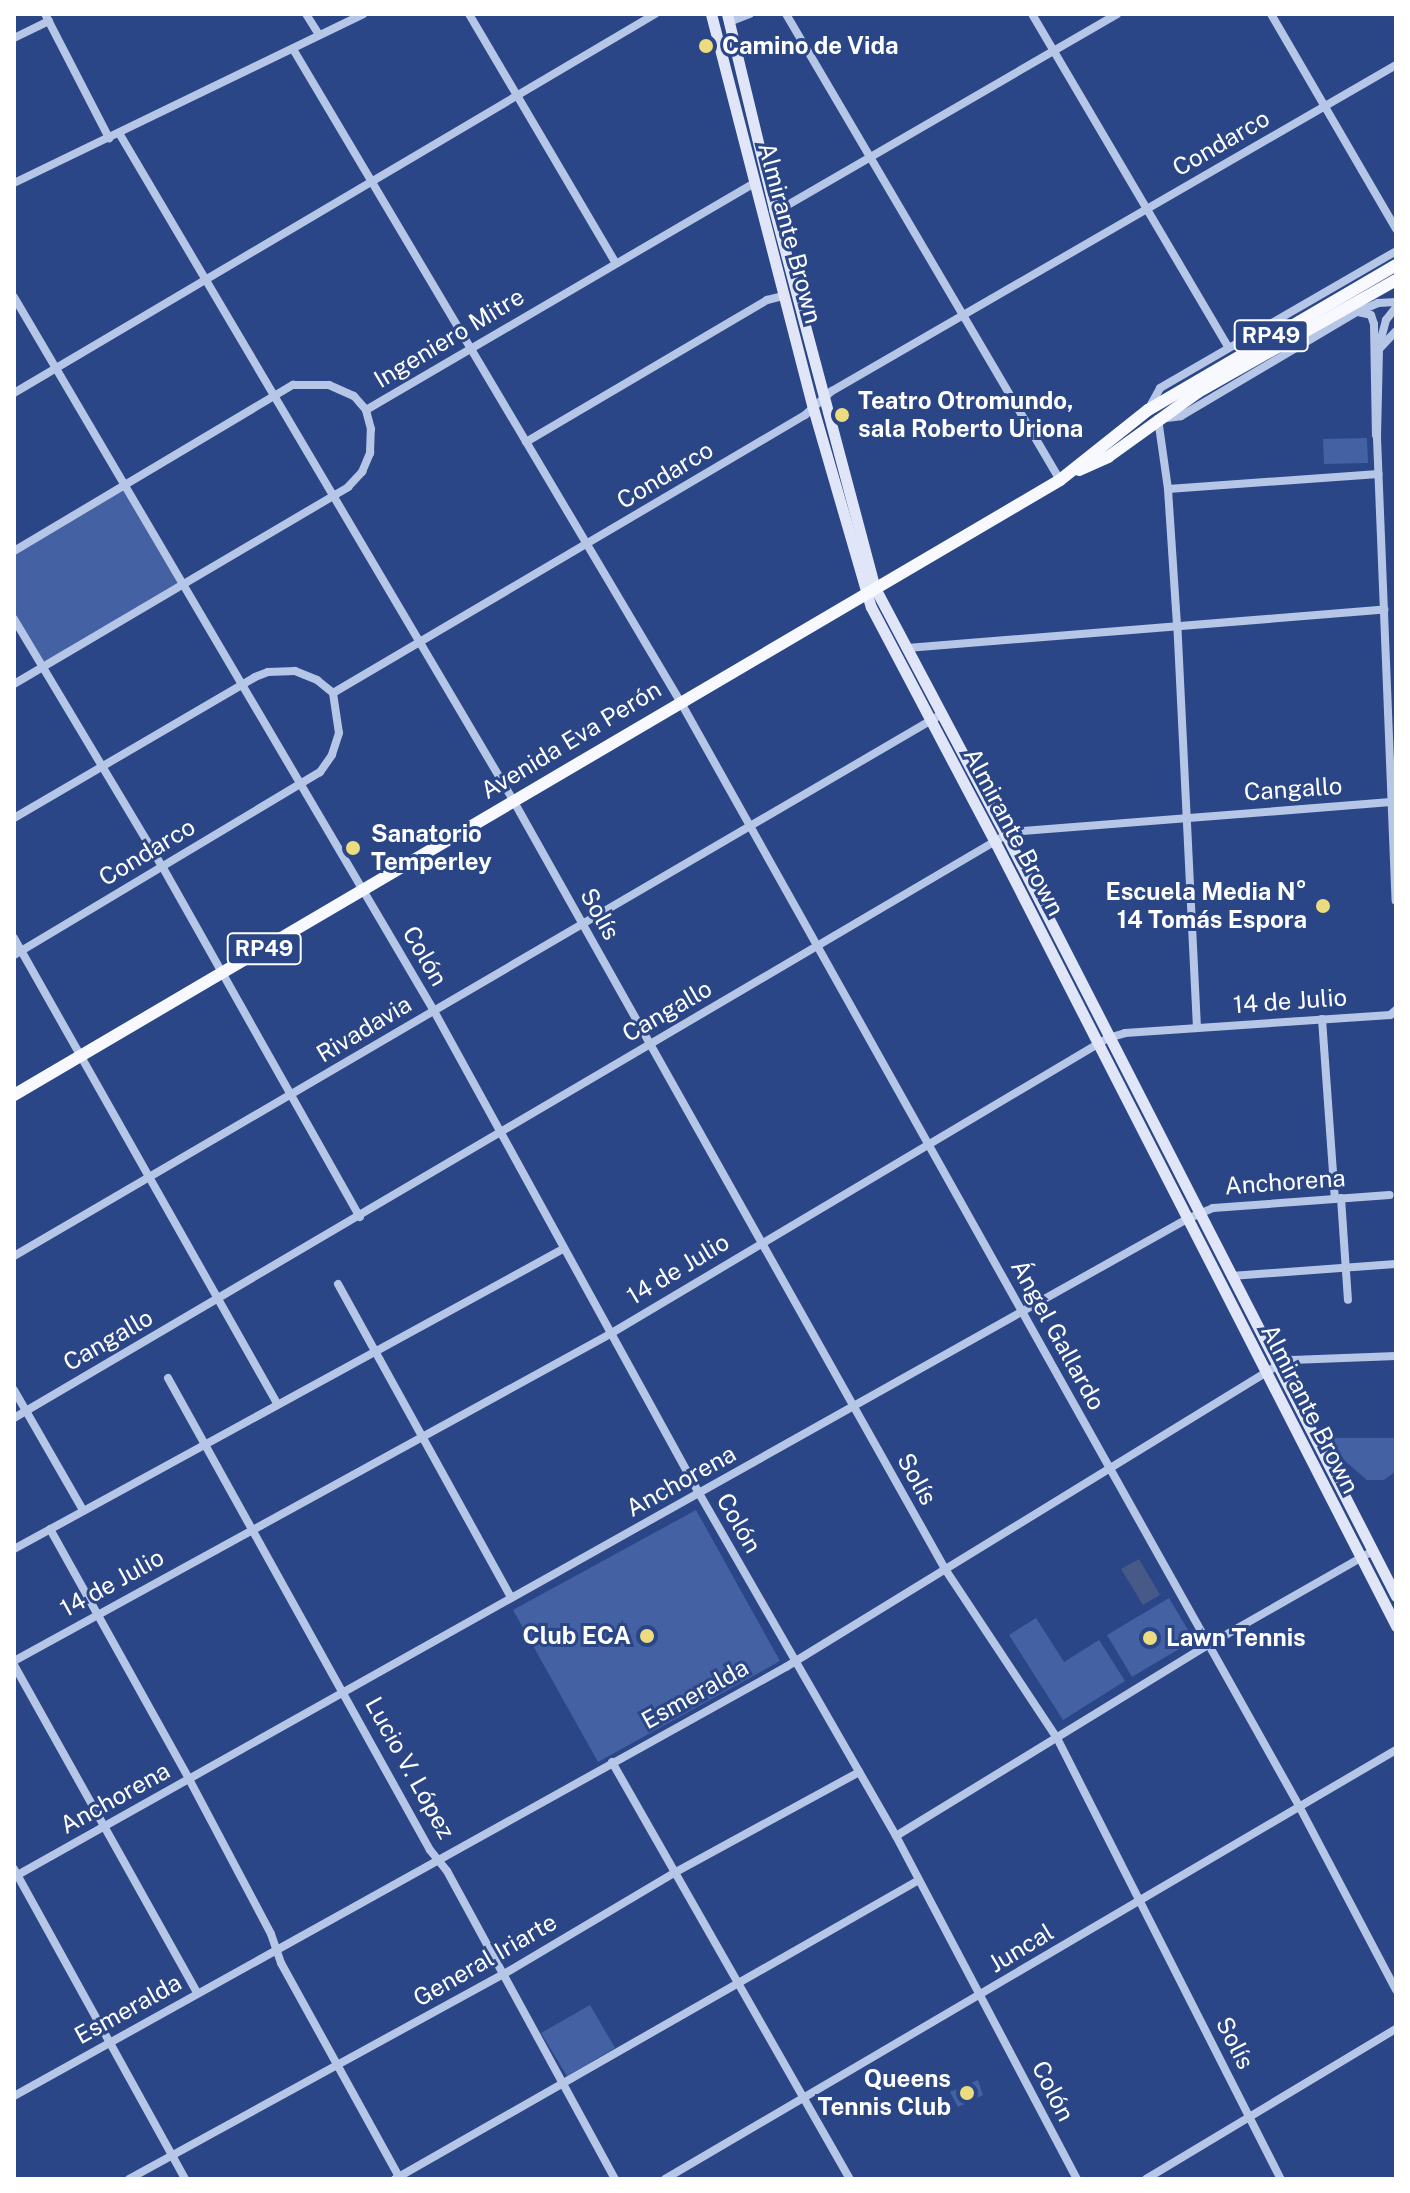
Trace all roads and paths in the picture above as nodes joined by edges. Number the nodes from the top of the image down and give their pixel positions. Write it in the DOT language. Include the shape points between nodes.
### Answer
graph roads {
  1 [pos="306,14"];
  2 [pos="363,14"];
  3 [pos="469,14"];
  4 [pos="655,14"];
  5 [pos="711,14"];
  6 [pos="750,14"];
  7 [pos="786,14"];
  8 [pos="1032,14"];
  9 [pos="1117,14"];
  10 [pos="1271,14"];
  11 [pos="47,17"];
  12 [pos="728,18"];
  13 [pos="319,35"];
  14 [pos="14,38"];
  15 [pos="293,49"];
  16 [pos="1053,51"];
  17 [pos="1396,65"];
  18 [pos="517,96"];
  19 [pos="1324,106"];
  20 [pos="119,133"];
  21 [pos="109,138"];
  22 [pos="871,156"];
  23 [pos="14,183"];
  24 [pos="372,183"];
  25 [pos="753,184"];
  26 [pos="774,209"];
  27 [pos="1146,209"];
  28 [pos="1396,229"];
  29 [pos="1396,251"];
  30 [pos="615,262"];
  31 [pos="1396,265"];
  32 [pos="204,280"];
  33 [pos="1396,280"];
  34 [pos="783,296"];
  35 [pos="14,297"];
  36 [pos="1396,304"];
  37 [pos="1357,312"];
  38 [pos="965,317"];
  39 [pos="1396,331"];
  40 [pos="1228,347"];
  41 [pos="470,349"];
  42 [pos="1377,351"];
  43 [pos="56,368"];
  44 [pos="14,393"];
  45 [pos="273,394"];
  46 [pos="823,398"];
  47 [pos="813,408"];
  48 [pos="366,410"];
  49 [pos="1153,414"];
  50 [pos="526,442"];
  51 [pos="1378,474"];
  52 [pos="1064,477"];
  53 [pos="123,486"];
  54 [pos="1168,489"];
  55 [pos="332,497"];
  56 [pos="588,544"];
  57 [pos="14,551"];
  58 [pos="182,586"];
  59 [pos="870,591"];
  60 [pos="1384,610"];
  61 [pos="14,619"];
  62 [pos="1177,625"];
  63 [pos="418,643"];
  64 [pos="907,648"];
  65 [pos="43,668"];
  66 [pos="14,684"];
  67 [pos="241,684"];
  68 [pos="333,693"];
  69 [pos="680,701"];
  70 [pos="936,717"];
  71 [pos="103,767"];
  72 [pos="301,784"];
  73 [pos="513,800"];
  74 [pos="1391,802"];
  75 [pos="14,818"];
  76 [pos="1186,818"];
  77 [pos="750,828"];
  78 [pos="1001,838"];
  79 [pos="162,866"];
  80 [pos="363,889"];
  81 [pos="1396,901"];
  82 [pos="583,925"];
  83 [pos="14,938"];
  84 [pos="815,948"];
  85 [pos="18,953"];
  86 [pos="222,974"];
  87 [pos="434,1011"];
  88 [pos="1393,1013"];
  89 [pos="1322,1019"];
  90 [pos="1197,1028"];
  91 [pos="1108,1038"];
  92 [pos="649,1044"];
  93 [pos="1097,1046"];
  94 [pos="82,1055"];
  95 [pos="14,1095"];
  96 [pos="293,1095"];
  97 [pos="500,1133"];
  98 [pos="928,1144"];
  99 [pos="152,1177"];
  100 [pos="1390,1195"];
  101 [pos="1338,1199"];
  102 [pos="1199,1213"];
  103 [pos="360,1217"];
  104 [pos="1187,1219"];
  105 [pos="763,1242"];
  106 [pos="563,1249"];
  107 [pos="14,1256"];
  108 [pos="1396,1264"];
  109 [pos="1346,1268"];
  110 [pos="1231,1276"];
  111 [pos="338,1284"];
  112 [pos="219,1299"];
  113 [pos="1348,1300"];
  114 [pos="1022,1311"];
  115 [pos="610,1334"];
  116 [pos="375,1351"];
  117 [pos="1396,1356"];
  118 [pos="1273,1368"];
  119 [pos="168,1378"];
  120 [pos="14,1390"];
  121 [pos="278,1405"];
  122 [pos="853,1405"];
  123 [pos="26,1411"];
  124 [pos="14,1418"];
  125 [pos="424,1436"];
  126 [pos="206,1444"];
  127 [pos="1110,1469"];
  128 [pos="700,1495"];
  129 [pos="83,1510"];
  130 [pos="253,1528"];
  131 [pos="50,1529"];
  132 [pos="14,1549"];
  133 [pos="1373,1551"];
  134 [pos="1361,1558"];
  135 [pos="945,1569"];
  136 [pos="1392,1579"];
  137 [pos="1396,1596"];
  138 [pos="511,1597"];
  139 [pos="96,1614"];
  140 [pos="1396,1626"];
  141 [pos="1208,1645"];
  142 [pos="795,1662"];
  143 [pos="14,1663"];
  144 [pos="343,1691"];
  145 [pos="1057,1738"];
  146 [pos="1396,1750"];
  147 [pos="612,1762"];
  148 [pos="859,1772"];
  149 [pos="189,1779"];
  150 [pos="1299,1806"];
  151 [pos="105,1826"];
  152 [pos="896,1836"];
  153 [pos="438,1860"];
  154 [pos="674,1873"];
  155 [pos="15,1874"];
  156 [pos="919,1880"];
  157 [pos="1140,1900"];
  158 [pos="277,1950"];
  159 [pos="504,1974"];
  160 [pos="737,1983"];
  161 [pos="1396,1990"];
  162 [pos="197,1993"];
  163 [pos="982,1995"];
  164 [pos="1396,2029"];
  165 [pos="110,2043"];
  166 [pos="338,2066"];
  167 [pos="564,2084"];
  168 [pos="14,2096"];
  169 [pos="803,2100"];
  170 [pos="1249,2115"];
  171 [pos="173,2157"];
  172 [pos="398,2178"];
  173 [pos="129,2179"];
  174 [pos="185,2179"];
  175 [pos="615,2179"];
  176 [pos="665,2179"];
  177 [pos="850,2179"];
  178 [pos="1077,2179"];
  179 [pos="1146,2179"];
  180 [pos="1281,2179"];
  1 -- 13 [label="street"];
  2 -- 13 [label="street"];
  3 -- 18 [label="street"];
  4 -- 18 [label="street"];
  5 -- 25 [label="main road, Almirante Brown"];
  6 -- 12 [label="street"];
  7 -- 22 [label="street"];
  8 -- 16 [label="street"];
  9 -- 16 [label="street"];
  10 -- 19 [label="street"];
  11 -- 14 [label="street"];
  11 -- 21 [label="street"];
  12 -- 26 [label="main road, Almirante Brown"];
  13 -- 15 [label="street"];
  15 -- 20 [label="street"];
  15 -- 24 [label="street, Ángel Gallardo"];
  16 -- 22 [label="street"];
  16 -- 27 [label="street"];
  17 -- 19 [label="street, Condarco"];
  18 -- 24 [label="street"];
  18 -- 30 [label="street"];
  19 -- 27 [label="street, Condarco"];
  19 -- 28 [label="street"];
  20 -- 21 [label="street"];
  20 -- 32 [label="street, Solís"];
  21 -- 23 [label="street"];
  22 -- 26 [label="street"];
  22 -- 38 [label="street"];
  24 -- 32 [label="street"];
  24 -- 41 [label="street, Ángel Gallardo"];
  25 -- 30 [label="street, Ingeniero Mitre"];
  25 -- 34 [label="main road, Almirante Brown"];
  26 -- 46 [label="main road, Almirante Brown"];
  27 -- 38 [label="street, Condarco"];
  27 -- 40 [label="street"];
  29 -- 40 [label="street"];
  30 -- 41 [label="street, Ingeniero Mitre"];
  31 -- 49 [label="main road, RP49"];
  32 -- 43 [label="street"];
  32 -- 45 [label="street, Solís"];
  33 -- 49 [label="main road, RP49"];
  34 -- 47 [label="main road, Almirante Brown"];
  34 -- 50 [label="street" via="767,300"];
  35 -- 43 [label="street, Colón"];
  36 -- 37 [label="street" via="1378,303"];
  36 -- 42 [label="street"];
  37 -- 42 [label="street" via="1373,319"];
  37 -- 49 [label="street" via="1181,416"];
  38 -- 46 [label="street, Condarco"];
  38 -- 52 [label="street"];
  39 -- 42 [label="street"];
  40 -- 49 [label="street" via="1160,388"];
  41 -- 48 [label="street, Ingeniero Mitre"];
  41 -- 50 [label="street, Ángel Gallardo"];
  42 -- 51 [label="street"];
  43 -- 44 [label="street"];
  43 -- 53 [label="street, Colón"];
  45 -- 48 [label="street" via="316,383 354,396"];
  45 -- 53 [label="street"];
  45 -- 55 [label="street, Solís"];
  46 -- 47 [label="street, Condarco"];
  46 -- 59 [label="main road, Almirante Brown"];
  47 -- 56 [label="street, Condarco"];
  47 -- 59 [label="main road, Almirante Brown"];
  48 -- 55 [label="street, Ingeniero Mitre" via="371,441 367,462 357,479"];
  49 -- 52 [label="main road, RP49" via="1108,457"];
  49 -- 54 [label="street"];
  50 -- 56 [label="street, Ángel Gallardo"];
  51 -- 54 [label="street"];
  51 -- 60 [label="street"];
  52 -- 59 [label="main road, Avenida Eva Perón / RP49"];
  53 -- 57 [label="street"];
  53 -- 58 [label="street, Colón"];
  54 -- 62 [label="street"];
  55 -- 58 [label="street, Ingeniero Mitre"];
  55 -- 63 [label="street, Solís"];
  56 -- 63 [label="street, Condarco"];
  56 -- 69 [label="street, Ángel Gallardo"];
  58 -- 65 [label="street, Ingeniero Mitre"];
  58 -- 67 [label="street, Colón"];
  59 -- 64 [label="main road, Almirante Brown"];
  59 -- 69 [label="main road, Avenida Eva Perón / RP49"];
  59 -- 70 [label="main road, Almirante Brown"];
  60 -- 62 [label="street"];
  60 -- 74 [label="street"];
  61 -- 65 [label="street"];
  62 -- 64 [label="street"];
  62 -- 76 [label="street"];
  63 -- 68 [label="street, Condarco"];
  63 -- 73 [label="street, Solís"];
  64 -- 70 [label="main road, Almirante Brown"];
  65 -- 66 [label="street, Ingeniero Mitre"];
  65 -- 71 [label="street"];
  67 -- 68 [label="street" via="268,672 295,671"];
  67 -- 71 [label="street"];
  67 -- 72 [label="street, Colón"];
  68 -- 72 [label="street, Condarco" via="338,744 320,772"];
  69 -- 73 [label="main road, Avenida Eva Perón / RP49"];
  69 -- 77 [label="street, Ángel Gallardo"];
  70 -- 77 [label="street, Rivadavia"];
  70 -- 78 [label="main road, Almirante Brown"];
  71 -- 75 [label="street"];
  71 -- 79 [label="street"];
  72 -- 79 [label="street, Condarco"];
  72 -- 80 [label="street, Colón"];
  73 -- 80 [label="main road, Avenida Eva Perón / RP49"];
  73 -- 82 [label="street, Solís"];
  74 -- 76 [label="street, Cangallo"];
  74 -- 81 [label="street"];
  76 -- 78 [label="street, Cangallo" via="1021,830"];
  76 -- 90 [label="street"];
  77 -- 82 [label="street, Rivadavia"];
  77 -- 84 [label="street, Ángel Gallardo"];
  78 -- 84 [label="street, Cangallo"];
  78 -- 91 [label="main road, Almirante Brown"];
  78 -- 93 [label="main road, Almirante Brown"];
  79 -- 85 [label="street, Condarco"];
  79 -- 86 [label="street"];
  80 -- 86 [label="main road, Avenida Eva Perón / RP49"];
  80 -- 87 [label="street, Colón"];
  82 -- 87 [label="street, Rivadavia"];
  82 -- 92 [label="street, Solís"];
  83 -- 85 [label="street"];
  84 -- 92 [label="street, Cangallo"];
  84 -- 98 [label="street, Ángel Gallardo"];
  85 -- 94 [label="street"];
  86 -- 94 [label="main road, Avenida Eva Perón / RP49"];
  86 -- 96 [label="street"];
  87 -- 96 [label="street, Rivadavia"];
  87 -- 97 [label="street, Colón"];
  88 -- 89 [label="street, 14 de Julio"];
  89 -- 90 [label="street, 14 de Julio"];
  89 -- 101 [label="street"];
  90 -- 91 [label="street, 14 de Julio"];
  91 -- 93 [label="street, 14 de Julio"];
  91 -- 102 [label="main road, Almirante Brown"];
  92 -- 97 [label="street, Cangallo"];
  92 -- 105 [label="street, Solís"];
  93 -- 98 [label="street, 14 de Julio"];
  93 -- 104 [label="main road, Almirante Brown"];
  94 -- 95 [label="main road, Avenida Eva Perón / RP49"];
  94 -- 99 [label="street"];
  96 -- 99 [label="street, Rivadavia"];
  96 -- 103 [label="street"];
  97 -- 103 [label="street, Cangallo"];
  97 -- 106 [label="street, Colón"];
  98 -- 105 [label="street, 14 de Julio"];
  98 -- 114 [label="street, Ángel Gallardo"];
  99 -- 107 [label="street, Rivadavia"];
  99 -- 112 [label="street"];
  100 -- 101 [label="street, Anchorena"];
  101 -- 102 [label="street, Anchorena"];
  101 -- 109 [label="street"];
  102 -- 104 [label="street, Anchorena"];
  102 -- 110 [label="main road, Almirante Brown"];
  103 -- 112 [label="street, Cangallo"];
  104 -- 114 [label="street, Anchorena"];
  104 -- 118 [label="main road, Almirante Brown"];
  105 -- 115 [label="street, 14 de Julio"];
  105 -- 122 [label="street, Solís"];
  106 -- 115 [label="street, Colón"];
  106 -- 116 [label="street"];
  108 -- 109 [label="street"];
  109 -- 110 [label="street"];
  109 -- 113 [label="street"];
  110 -- 118 [label="main road, Almirante Brown"];
  111 -- 116 [label="street"];
  112 -- 121 [label="street"];
  112 -- 123 [label="street, Cangallo"];
  114 -- 122 [label="street, Anchorena"];
  114 -- 127 [label="street, Ángel Gallardo"];
  115 -- 125 [label="street, 14 de Julio"];
  115 -- 128 [label="street, Colón"];
  116 -- 121 [label="street"];
  116 -- 125 [label="street"];
  117 -- 118 [label="street, Esmeralda" via="1292,1360"];
  118 -- 127 [label="street, Esmeralda"];
  118 -- 133 [label="main road, Almirante Brown"];
  118 -- 134 [label="main road, Almirante Brown"];
  119 -- 126 [label="street, Lucio V. López"];
  120 -- 123 [label="street"];
  121 -- 126 [label="street"];
  122 -- 128 [label="street, Anchorena"];
  122 -- 135 [label="street, Solís"];
  123 -- 124 [label="street, Cangallo"];
  123 -- 129 [label="street"];
  125 -- 130 [label="street, 14 de Julio"];
  125 -- 138 [label="street"];
  126 -- 129 [label="street"];
  126 -- 130 [label="street, Lucio V. López"];
  127 -- 135 [label="street, Esmeralda"];
  127 -- 141 [label="street, Ángel Gallardo"];
  128 -- 138 [label="street, Anchorena"];
  128 -- 142 [label="street, Colón"];
  129 -- 131 [label="street"];
  130 -- 139 [label="street, 14 de Julio"];
  130 -- 144 [label="street, Lucio V. López"];
  131 -- 132 [label="street"];
  131 -- 139 [label="street"];
  133 -- 134 [label="street"];
  133 -- 136 [label="main road, Almirante Brown"];
  134 -- 140 [label="main road, Almirante Brown"];
  134 -- 141 [label="street"];
  135 -- 142 [label="street, Esmeralda"];
  135 -- 145 [label="street, Solís"];
  136 -- 137 [label="main road, Almirante Brown"];
  138 -- 144 [label="street, Anchorena"];
  139 -- 143 [label="street, 14 de Julio"];
  139 -- 149 [label="street"];
  141 -- 145 [label="street"];
  141 -- 150 [label="street, Ángel Gallardo"];
  142 -- 147 [label="street, Esmeralda"];
  142 -- 148 [label="street, Colón"];
  143 -- 151 [label="street"];
  144 -- 149 [label="street, Anchorena"];
  144 -- 153 [label="street, Lucio V. López"];
  145 -- 152 [label="street"];
  145 -- 157 [label="street, Solís"];
  146 -- 150 [label="street, Juncal"];
  147 -- 153 [label="street, Esmeralda"];
  147 -- 154 [label="street"];
  148 -- 152 [label="street, Colón"];
  148 -- 154 [label="street, General Iriarte"];
  149 -- 151 [label="street, Anchorena"];
  149 -- 158 [label="street"];
  150 -- 157 [label="street, Juncal"];
  150 -- 161 [label="street, Ángel Gallardo"];
  151 -- 155 [label="street, Anchorena"];
  151 -- 162 [label="street"];
  152 -- 156 [label="street, Colón"];
  153 -- 158 [label="street, Esmeralda"];
  153 -- 159 [label="street, Lucio V. López"];
  154 -- 159 [label="street, General Iriarte"];
  154 -- 160 [label="street"];
  155 -- 165 [label="street"];
  156 -- 160 [label="street"];
  156 -- 163 [label="street, Colón"];
  157 -- 163 [label="street, Juncal"];
  157 -- 170 [label="street, Solís"];
  158 -- 162 [label="street, Esmeralda"];
  158 -- 166 [label="street"];
  159 -- 166 [label="street, General Iriarte"];
  159 -- 167 [label="street, Lucio V. López"];
  160 -- 167 [label="street"];
  160 -- 169 [label="street"];
  162 -- 165 [label="street, Esmeralda"];
  163 -- 169 [label="street, Juncal"];
  163 -- 178 [label="street, Colón"];
  164 -- 170 [label="street"];
  165 -- 168 [label="street, Esmeralda"];
  165 -- 171 [label="street"];
  166 -- 171 [label="street, General Iriarte"];
  166 -- 172 [label="street"];
  167 -- 172 [label="street"];
  167 -- 175 [label="street, Lucio V. López"];
  169 -- 176 [label="street, Juncal"];
  169 -- 177 [label="street"];
  170 -- 179 [label="street"];
  170 -- 180 [label="street, Solís"];
  171 -- 173 [label="street, General Iriarte"];
  171 -- 174 [label="street"];
}
